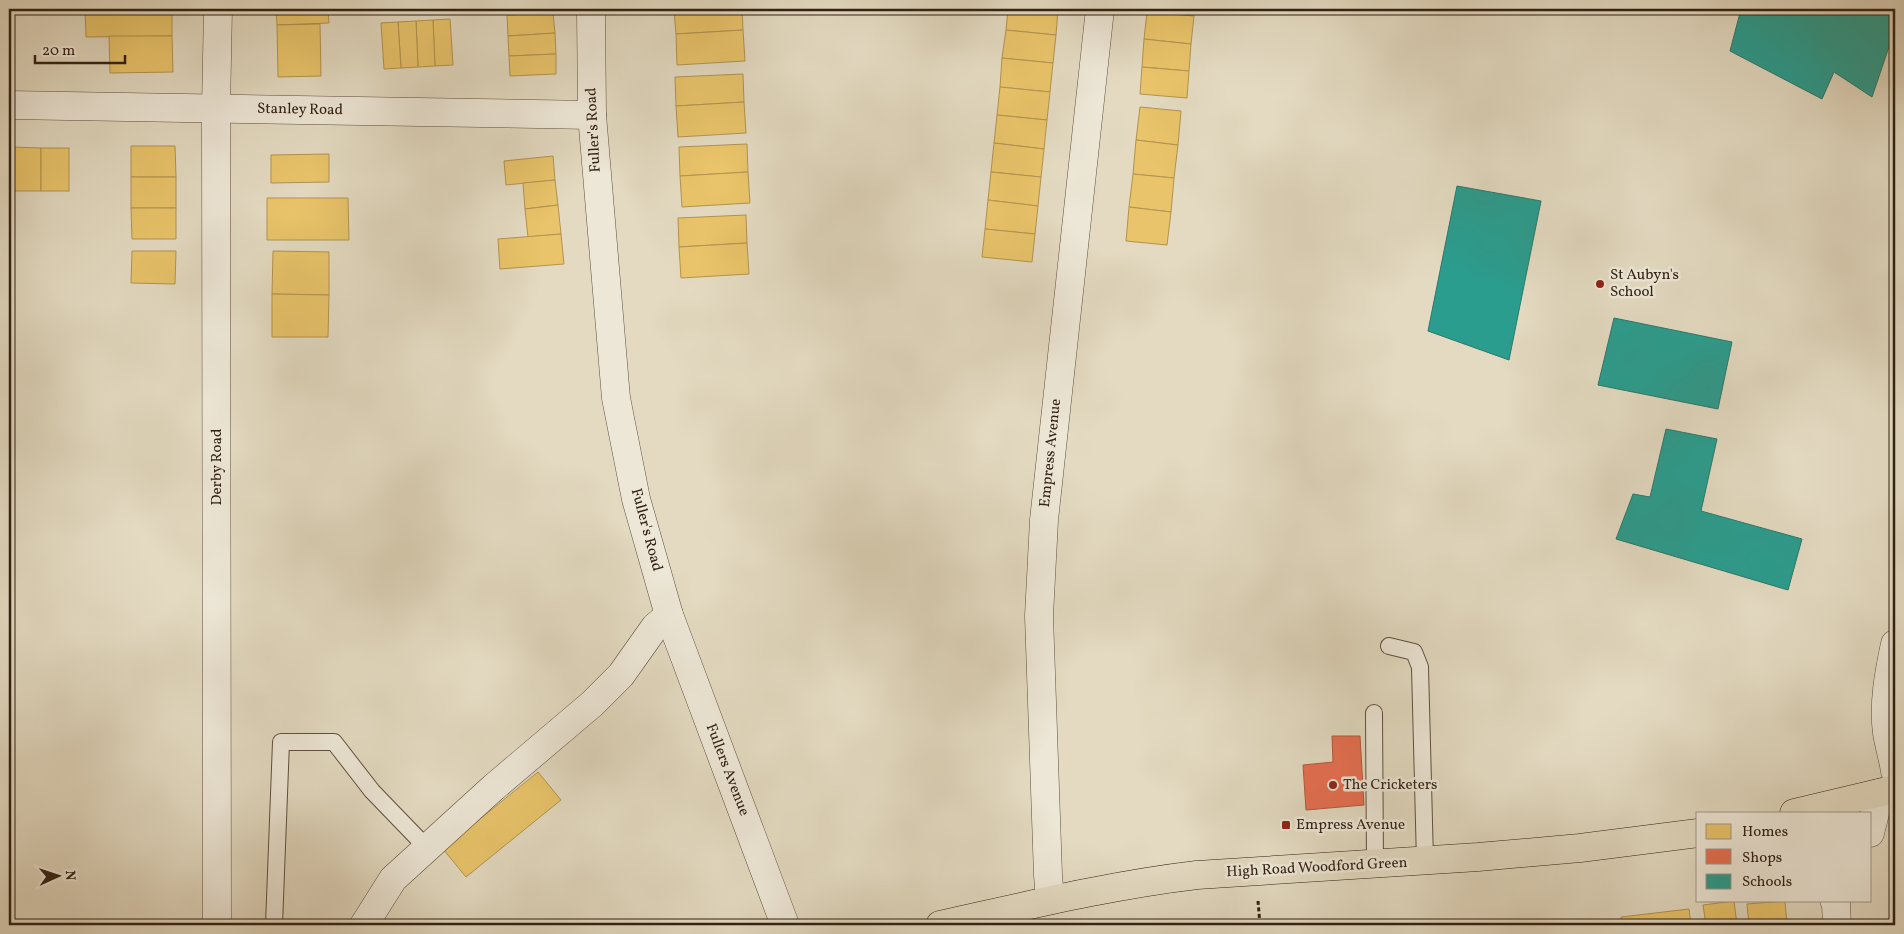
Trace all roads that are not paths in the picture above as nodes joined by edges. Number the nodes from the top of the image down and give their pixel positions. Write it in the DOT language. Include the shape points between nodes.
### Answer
graph roads {
  1 [pos="218,9"];
  2 [pos="591,9"];
  3 [pos="1100,9"];
  4 [pos="9,105"];
  5 [pos="216,108"];
  6 [pos="592,115"];
  7 [pos="669,615"];
  8 [pos="1895,644"];
  9 [pos="1390,646"];
  10 [pos="1374,713"];
  11 [pos="1895,771"];
  12 [pos="1887,791"];
  13 [pos="1798,812"];
  14 [pos="1872,828"];
  15 [pos="1696,833"];
  16 [pos="427,848"];
  17 [pos="1425,862"];
  18 [pos="1375,864"];
  19 [pos="1050,900"];
  20 [pos="217,925"];
  21 [pos="274,925"];
  22 [pos="364,925"];
  23 [pos="785,925"];
  24 [pos="940,925"];
  1 -- 5 [label="street, Derby Road"];
  2 -- 6 [label="street, Fuller's Road"];
  3 -- 19 [label="street, Empress Avenue" via="1044,520 1039,616"];
  4 -- 5 [label="street, Stanley Road"];
  5 -- 6 [label="street, Stanley Road"];
  5 -- 20 [label="street, Derby Road"];
  6 -- 7 [label="street, Fuller's Road" via="616,398 636,498"];
  7 -- 16 [label="street" via="655,627 621,674 592,704"];
  7 -- 23 [label="street, Fullers Avenue"];
  8 -- 11 [label="street" via="1887,687 1887,732"];
  9 -- 17 [label="lane" via="1414,652 1420,667"];
  10 -- 18 [label="lane"];
  12 -- 13 [label="main road"];
  12 -- 14 [label="street"];
  15 -- 17 [label="main road, High Road Woodford Green"];
  16 -- 21 [label="lane" via="372,791 334,742 281,742"];
  16 -- 22 [label="street" via="393,879"];
  17 -- 18 [label="main road, High Road Woodford Green"];
  18 -- 19 [label="main road, High Road Woodford Green" via="1197,875"];
  19 -- 24 [label="main road, High Road Woodford Green"];
}
